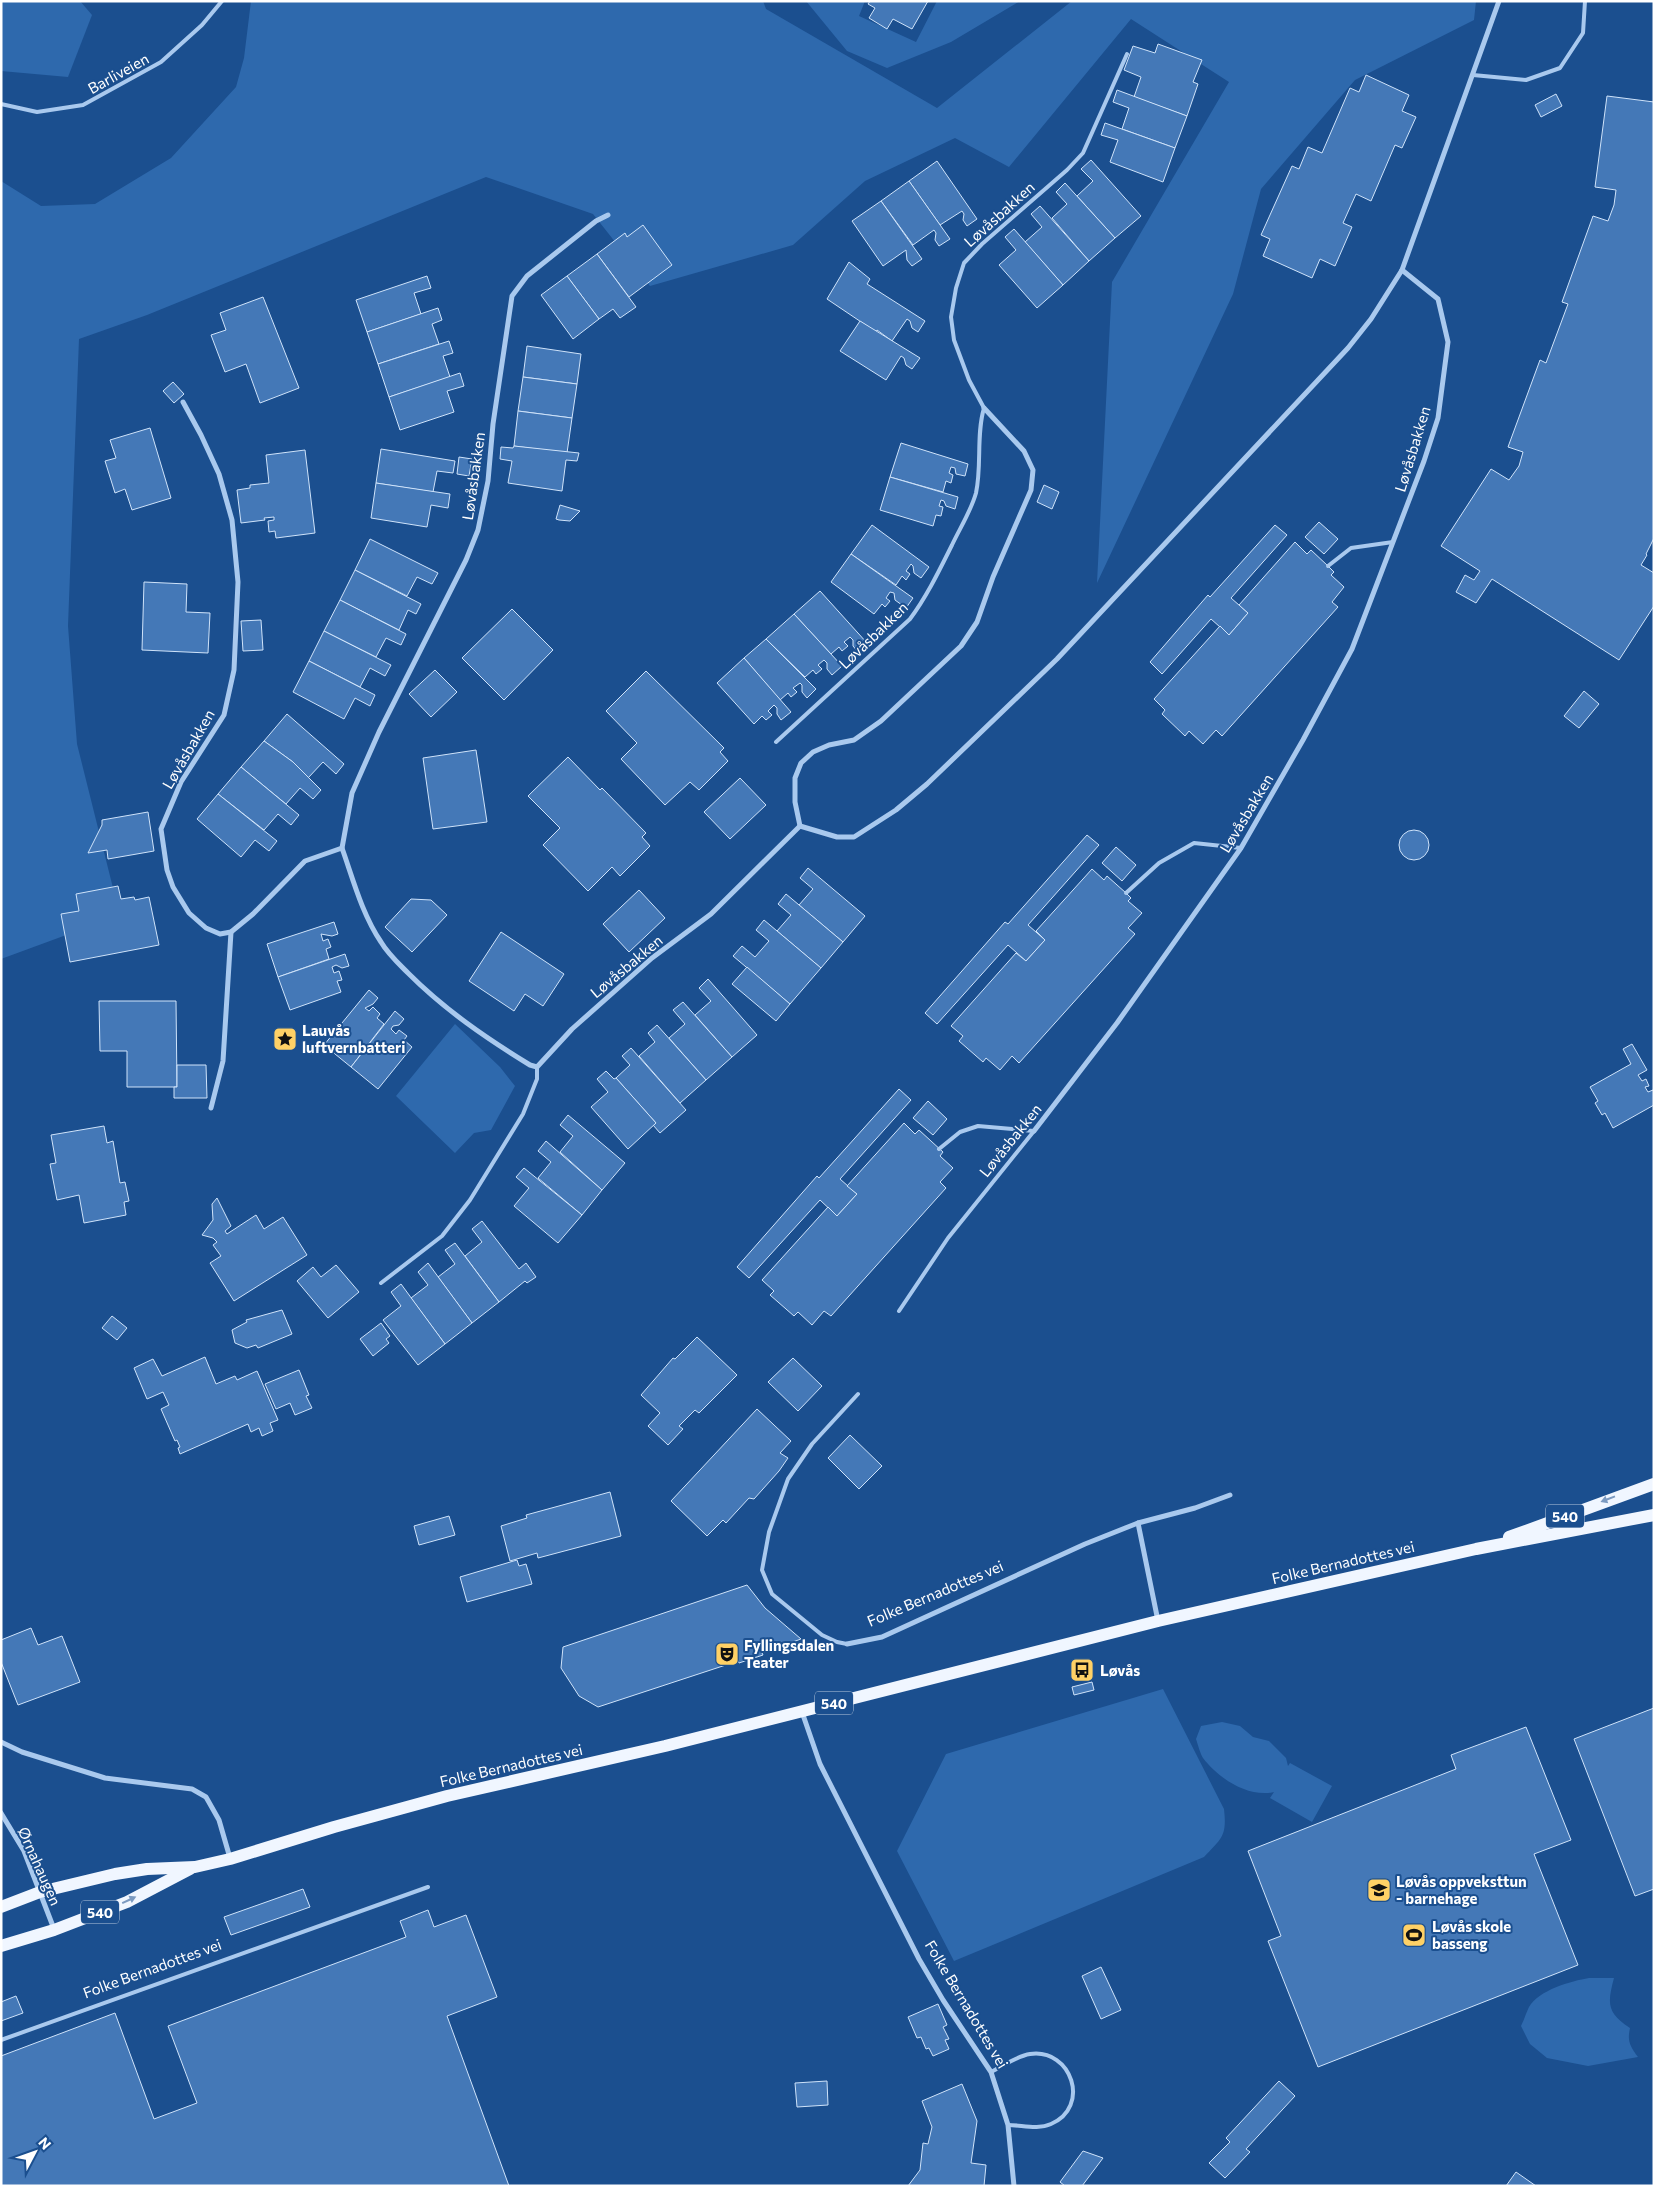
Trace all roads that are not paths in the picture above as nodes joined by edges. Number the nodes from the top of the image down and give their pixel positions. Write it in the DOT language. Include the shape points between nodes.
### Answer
graph roads {
  1 [pos="222,1"];
  2 [pos="1499,1"];
  3 [pos="1585,1"];
  4 [pos="1127,54"];
  5 [pos="1473,76"];
  6 [pos="1,104"];
  7 [pos="608,215"];
  8 [pos="1402,270"];
  9 [pos="183,402"];
  10 [pos="984,408"];
  11 [pos="1393,542"];
  12 [pos="1328,566"];
  13 [pos="776,742"];
  14 [pos="800,826"];
  15 [pos="342,848"];
  16 [pos="1241,848"];
  17 [pos="1126,893"];
  18 [pos="231,932"];
  19 [pos="537,1067"];
  20 [pos="211,1108"];
  21 [pos="1034,1131"];
  22 [pos="939,1149"];
  23 [pos="381,1283"];
  24 [pos="899,1310"];
  25 [pos="858,1394"];
  26 [pos="1654,1484"];
  27 [pos="1230,1495"];
  28 [pos="1654,1514"];
  29 [pos="1138,1523"];
  30 [pos="1476,1549"];
  31 [pos="1158,1621"];
  32 [pos="847,1644"];
  33 [pos="802,1712"];
  34 [pos="1,1742"];
  35 [pos="1,1813"];
  36 [pos="230,1858"];
  37 [pos="195,1867"];
  38 [pos="428,1887"];
  39 [pos="40,1892"];
  40 [pos="1,1907"];
  41 [pos="54,1930"];
  42 [pos="1,1946"];
  43 [pos="1,2040"];
  44 [pos="991,2072"];
  45 [pos="1008,2125"];
  46 [pos="1014,2186"];
  1 -- 6 [label="lane, Barliveien" via="202,25 161,62 83,105 37,112"];
  2 -- 5 [label="street"];
  3 -- 5 [label="lane" via="1583,34 1560,68 1526,80"];
  4 -- 10 [label="lane, Løvåsbakken" via="1083,153 964,263 951,317 954,340"];
  5 -- 8 [label="street"];
  7 -- 15 [label="street, Løvåsbakken" via="527,276 512,296 488,481 478,530 352,793"];
  8 -- 11 [label="street, Løvåsbakken" via="1438,299 1448,342 1438,418"];
  8 -- 14 [label="street" via="1348,348 1057,659 956,757 896,810 854,837 837,837"];
  9 -- 18 [label="street, Løvåsbakken" via="219,474 232,520 238,582 234,660 224,715 181,782 161,829 167,870 189,913 206,928 220,934"];
  10 -- 13 [label="lane, Løvåsbakken" via="976,492 923,602 910,619"];
  10 -- 14 [label="street, Løvåsbakken" via="1024,451 1033,470 1031,490 976,622 961,646 881,722 854,740 813,752 801,763 795,778"];
  11 -- 12 [label="lane" via="1351,548"];
  11 -- 16 [label="street, Løvåsbakken" via="1352,648"];
  14 -- 19 [label="street, Løvåsbakken" via="711,914 652,958 572,1029"];
  15 -- 18 [label="street" via="305,861"];
  15 -- 19 [label="street, Løvåsbakken" via="362,906 381,943 396,961 425,990 485,1037"];
  16 -- 17 [label="lane" via="1194,843 1159,863"];
  16 -- 21 [label="street, Løvåsbakken" via="1117,1023"];
  18 -- 20 [label="street" via="223,1061"];
  19 -- 23 [label="lane" via="537,1079 523,1114 470,1200 442,1236"];
  21 -- 22 [label="lane" via="978,1126 960,1132"];
  21 -- 24 [label="lane, Løvåsbakken" via="948,1238"];
  25 -- 32 [label="lane, Folke Bernadottes vei" via="812,1444 788,1479 769,1532 762,1570 772,1594 822,1635"];
  26 -- 30 [label="main road, Folke Bernadottes vei / 540, one-way"];
  27 -- 29 [label="street, Folke Bernadottes vei"];
  28 -- 30 [label="main road, Folke Bernadottes vei / 540"];
  29 -- 31 [label="street"];
  29 -- 32 [label="street, Folke Bernadottes vei" via="882,1637"];
  30 -- 31 [label="main road, Folke Bernadottes vei / 540"];
  31 -- 33 [label="main road, Folke Bernadottes vei / 540"];
  33 -- 36 [label="main road, Folke Bernadottes vei / 540" via="447,1796"];
  33 -- 44 [label="street, Folke Bernadottes vei" via="820,1764 918,1959"];
  34 -- 36 [label="street" via="22,1752 105,1778 192,1789 206,1797 219,1820"];
  35 -- 39 [label="street, Ørnahaugen" via="24,1851"];
  36 -- 37 [label="main road, Folke Bernadottes vei / 540"];
  37 -- 39 [label="main road, Folke Bernadottes vei / 540" via="115,1874"];
  41 -- 37 [label="main road, Folke Bernadottes vei / 540, one-way" via="127,1902"];
  38 -- 43 [label="lane, Folke Bernadottes vei"];
  39 -- 40 [label="main road, Folke Bernadottes vei / 540"];
  39 -- 41 [label="street, Ørnahaugen"];
  41 -- 42 [label="main road, Folke Bernadottes vei / 540"];
  44 -- 45 [label="street, Folke Bernadottes vei"];
  44 -- 45 [label="lane" via="1028,2054 1040,2053 1063,2064 1074,2086 1068,2110 1050,2125"];
  45 -- 46 [label="street, Folke Bernadottes vei"];
}
